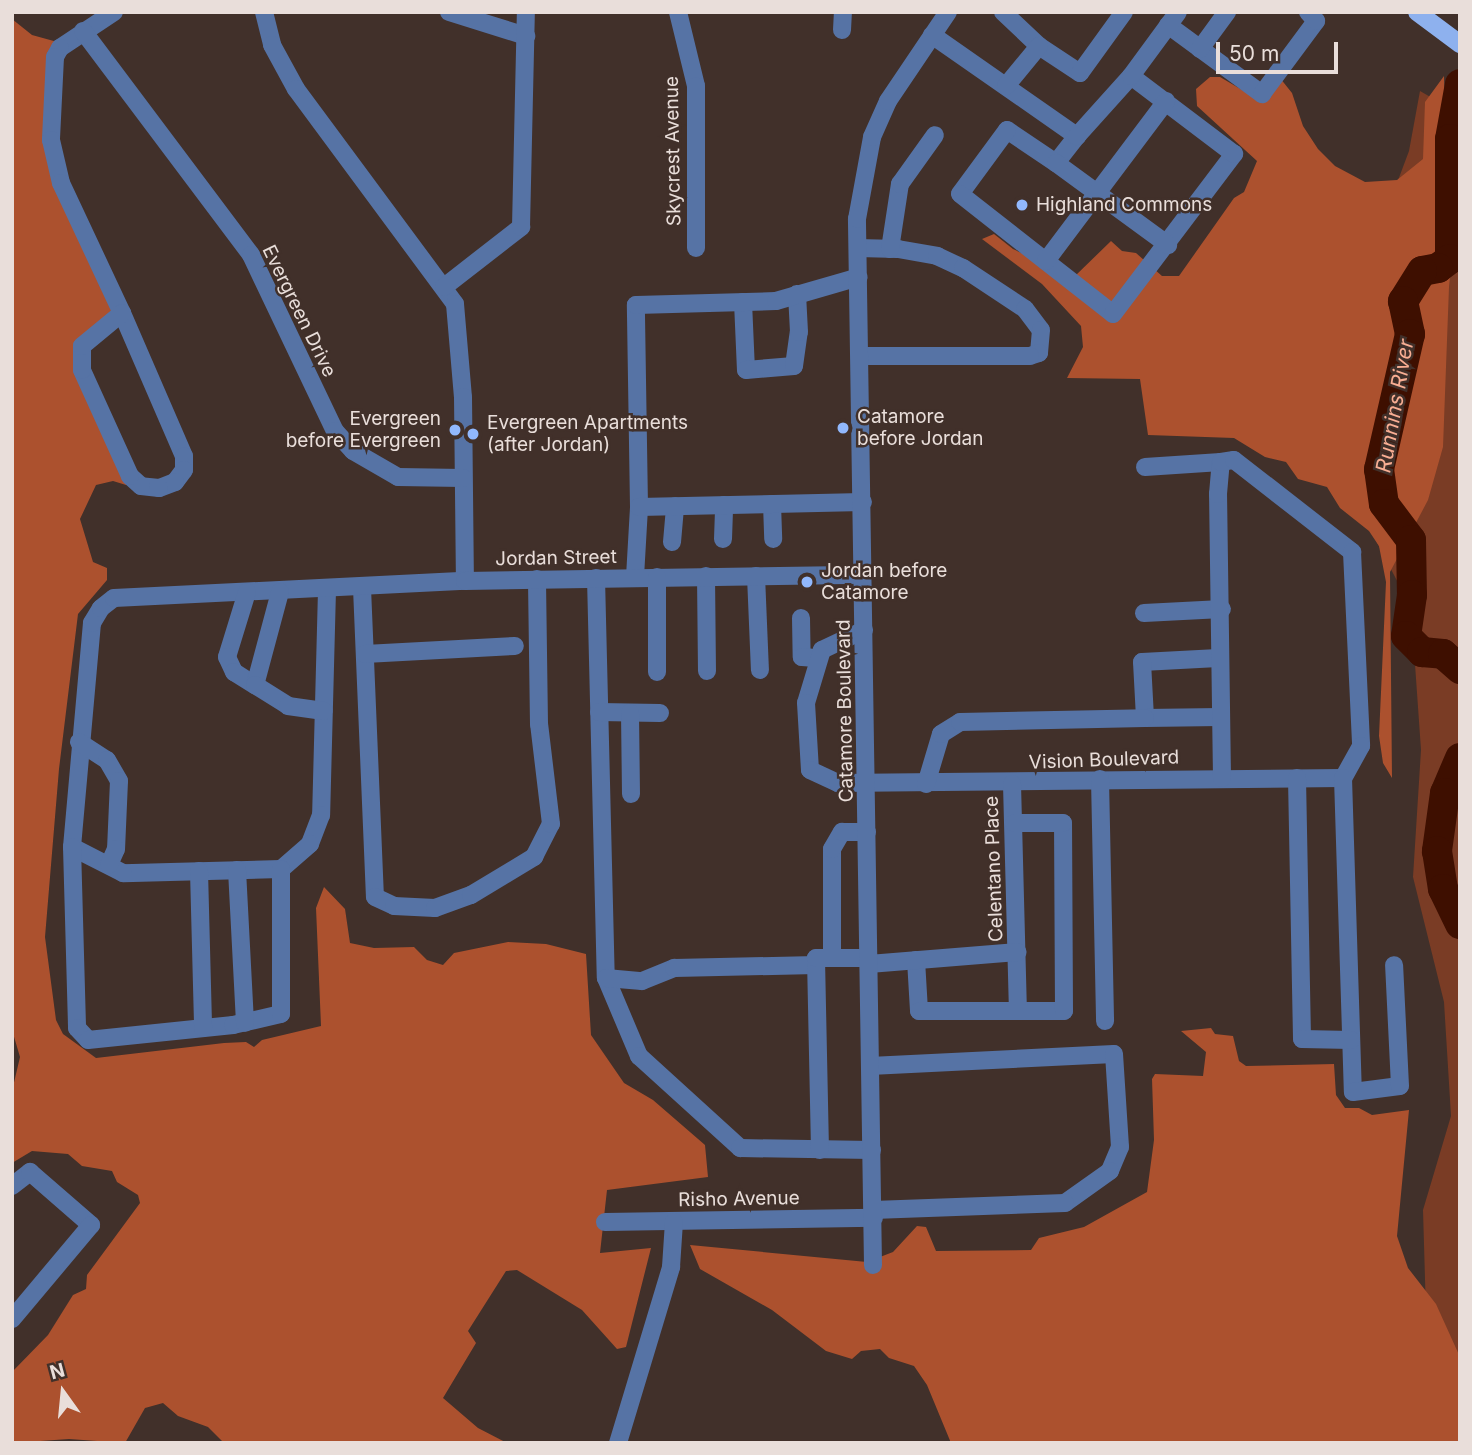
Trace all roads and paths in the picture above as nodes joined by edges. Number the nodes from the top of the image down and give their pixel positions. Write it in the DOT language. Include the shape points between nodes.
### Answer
graph roads {
  1 [pos="114,12"];
  2 [pos="264,12"];
  3 [pos="449,12"];
  4 [pos="526,12"];
  5 [pos="678,12"];
  6 [pos="948,12"];
  7 [pos="1003,12"];
  8 [pos="1124,12"];
  9 [pos="1227,12"];
  10 [pos="1308,12"];
  11 [pos="1417,12"];
  12 [pos="1170,17"];
  13 [pos="83,31"];
  14 [pos="932,35"];
  15 [pos="526,36"];
  16 [pos="1460,44"];
  17 [pos="1039,46"];
  18 [pos="1200,49"];
  19 [pos="1131,76"];
  20 [pos="1006,86"];
  21 [pos="1166,101"];
  22 [pos="935,135"];
  23 [pos="1077,136"];
  24 [pos="1056,163"];
  25 [pos="1097,193"];
  26 [pos="1168,245"];
  27 [pos="696,248"];
  28 [pos="858,248"];
  29 [pos="890,248"];
  30 [pos="1046,261"];
  31 [pos="859,277"];
  32 [pos="444,287"];
  33 [pos="797,294"];
  34 [pos="743,302"];
  35 [pos="121,313"];
  36 [pos="861,356"];
  37 [pos="1221,462"];
  38 [pos="1145,467"];
  39 [pos="463,478"];
  40 [pos="863,502"];
  41 [pos="772,504"];
  42 [pos="724,505"];
  43 [pos="675,506"];
  44 [pos="639,507"];
  45 [pos="723,539"];
  46 [pos="773,539"];
  47 [pos="672,542"];
  48 [pos="864,575"];
  49 [pos="706,576"];
  50 [pos="756,576"];
  51 [pos="635,577"];
  52 [pos="657,577"];
  53 [pos="596,578"];
  54 [pos="537,579"];
  55 [pos="465,581"];
  56 [pos="362,588"];
  57 [pos="327,590"];
  58 [pos="280,592"];
  59 [pos="249,593"];
  60 [pos="1222,609"];
  61 [pos="1144,613"];
  62 [pos="801,618"];
  63 [pos="864,630"];
  64 [pos="515,646"];
  65 [pos="365,654"];
  66 [pos="816,658"];
  67 [pos="1218,658"];
  68 [pos="760,670"];
  69 [pos="708,671"];
  70 [pos="657,672"];
  71 [pos="255,685"];
  72 [pos="324,711"];
  73 [pos="599,712"];
  74 [pos="630,713"];
  75 [pos="660,713"];
  76 [pos="1220,717"];
  77 [pos="1145,719"];
  78 [pos="79,742"];
  79 [pos="1222,778"];
  80 [pos="1297,778"];
  81 [pos="1343,778"];
  82 [pos="1100,779"];
  83 [pos="867,784"];
  84 [pos="926,784"];
  85 [pos="1012,784"];
  86 [pos="631,794"];
  87 [pos="1014,823"];
  88 [pos="867,832"];
  89 [pos="72,846"];
  90 [pos="109,865"];
  91 [pos="281,869"];
  92 [pos="237,870"];
  93 [pos="200,871"];
  94 [pos="1018,952"];
  95 [pos="916,960"];
  96 [pos="824,961"];
  97 [pos="869,961"];
  98 [pos="1394,965"];
  99 [pos="606,978"];
  100 [pos="1018,1011"];
  101 [pos="1105,1021"];
  102 [pos="245,1023"];
  103 [pos="203,1028"];
  104 [pos="1351,1040"];
  105 [pos="870,1066"];
  106 [pos="820,1150"];
  107 [pos="872,1150"];
  108 [pos="12,1186"];
  109 [pos="874,1214"];
  110 [pos="605,1222"];
  111 [pos="674,1222"];
  112 [pos="873,1265"];
  113 [pos="12,1319"];
  114 [pos="618,1443"];
  1 -- 13 [label="street"];
  2 -- 32 [label="street" via="272,45 296,89"];
  3 -- 15 [label="street"];
  4 -- 15 [label="street"];
  5 -- 27 [label="street, Skycrest Avenue" via="696,94"];
  6 -- 14 [label="street, Catamore Boulevard"];
  7 -- 17 [label="street"];
  8 -- 17 [label="street" via="1080,73"];
  9 -- 18 [label="street"];
  10 -- 18 [label="street" via="1316,22 1262,94"];
  11 -- 16 [label="main road"];
  12 -- 18 [label="street"];
  12 -- 19 [label="street"];
  13 -- 35 [label="street" via="55,57 51,140 61,183"];
  13 -- 39 [label="street, Evergreen Drive" via="251,254 335,430 353,452 398,477"];
  14 -- 20 [label="street"];
  14 -- 28 [label="street, Catamore Boulevard" via="888,101 872,137 861,177"];
  15 -- 32 [label="street" via="521,227"];
  17 -- 20 [label="street"];
  19 -- 21 [label="street"];
  19 -- 23 [label="street"];
  20 -- 23 [label="street"];
  21 -- 25 [label="street"];
  21 -- 26 [label="street" via="1234,153"];
  22 -- 29 [label="street" via="901,184"];
  23 -- 24 [label="street"];
  24 -- 25 [label="street"];
  24 -- 30 [label="street" via="1007,130 960,194"];
  25 -- 26 [label="street"];
  25 -- 30 [label="street"];
  26 -- 30 [label="street" via="1113,314"];
  28 -- 29 [label="street"];
  28 -- 31 [label="street, Catamore Boulevard"];
  29 -- 36 [label="street" via="946,260 1025,309 1041,330 1039,353 1011,357"];
  31 -- 33 [label="street"];
  31 -- 36 [label="street, Catamore Boulevard"];
  32 -- 39 [label="street" via="455,304 460,333"];
  33 -- 34 [label="street" via="776,301"];
  33 -- 34 [label="street" via="799,332 794,366 746,370"];
  34 -- 44 [label="street" via="636,305"];
  35 -- 35 [label="street" via="184,456 184,470 175,482 159,488 141,486 130,476 82,369 82,346"];
  36 -- 40 [label="street, Catamore Boulevard"];
  37 -- 38 [label="street"];
  37 -- 60 [label="street"];
  37 -- 81 [label="street" via="1234,460 1352,552 1361,746"];
  39 -- 55 [label="street"];
  40 -- 41 [label="street"];
  40 -- 48 [label="street, Catamore Boulevard"];
  41 -- 42 [label="street"];
  41 -- 46 [label="street"];
  42 -- 43 [label="street"];
  42 -- 45 [label="street"];
  43 -- 44 [label="street"];
  43 -- 47 [label="street"];
  44 -- 51 [label="street"];
  48 -- 50 [label="street, Jordan Street"];
  48 -- 63 [label="street, Catamore Boulevard"];
  49 -- 50 [label="street, Jordan Street"];
  49 -- 52 [label="street, Jordan Street"];
  49 -- 69 [label="street"];
  50 -- 68 [label="street"];
  51 -- 52 [label="street, Jordan Street"];
  51 -- 53 [label="street, Jordan Street"];
  52 -- 70 [label="street"];
  53 -- 54 [label="street, Jordan Street"];
  53 -- 73 [label="street"];
  54 -- 55 [label="street, Jordan Street"];
  54 -- 65 [label="street" via="539,724 551,824 534,857 471,895 435,908 394,906 375,897"];
  55 -- 56 [label="street, Jordan Street"];
  56 -- 57 [label="street, Jordan Street"];
  56 -- 65 [label="street"];
  57 -- 58 [label="street, Jordan Street"];
  57 -- 72 [label="street"];
  58 -- 59 [label="street, Jordan Street"];
  58 -- 71 [label="street"];
  59 -- 71 [label="street" via="227,657 234,672"];
  59 -- 78 [label="street, Jordan Street" via="132,595 101,608 92,623"];
  60 -- 61 [label="street"];
  60 -- 67 [label="street"];
  62 -- 66 [label="street" via="802,657"];
  63 -- 66 [label="street" via="843,638"];
  63 -- 83 [label="street, Catamore Boulevard"];
  64 -- 65 [label="street"];
  66 -- 83 [label="street, Vision Boulevard" via="806,703 810,769 838,783"];
  67 -- 76 [label="street"];
  67 -- 77 [label="street" via="1142,662"];
  71 -- 72 [label="street" via="288,706"];
  72 -- 91 [label="street" via="321,815 310,844"];
  73 -- 74 [label="street"];
  73 -- 99 [label="street"];
  74 -- 75 [label="street"];
  74 -- 86 [label="street"];
  76 -- 77 [label="street"];
  76 -- 79 [label="street"];
  77 -- 84 [label="street" via="960,722 942,734"];
  78 -- 89 [label="street, Jordan Street"];
  78 -- 90 [label="street" via="107,760 119,781 116,849"];
  79 -- 80 [label="street, Vision Boulevard"];
  79 -- 82 [label="street, Vision Boulevard"];
  80 -- 81 [label="street, Vision Boulevard"];
  80 -- 104 [label="street" via="1302,1038"];
  81 -- 104 [label="street"];
  82 -- 85 [label="street, Vision Boulevard"];
  82 -- 101 [label="street"];
  83 -- 84 [label="street, Vision Boulevard"];
  83 -- 88 [label="street, Catamore Boulevard"];
  84 -- 85 [label="street, Vision Boulevard"];
  85 -- 87 [label="street, Celentano Place"];
  87 -- 94 [label="street, Celentano Place"];
  87 -- 100 [label="street" via="1063,823 1064,1011"];
  88 -- 96 [label="street" via="842,832 832,849"];
  88 -- 97 [label="street, Catamore Boulevard"];
  89 -- 90 [label="street"];
  89 -- 103 [label="street, Jordan Street" via="80,1036 88,1040"];
  90 -- 93 [label="street" via="123,873"];
  91 -- 92 [label="street"];
  91 -- 102 [label="street" via="285,1005 272,1019"];
  92 -- 93 [label="street"];
  92 -- 102 [label="street"];
  93 -- 103 [label="street"];
  94 -- 95 [label="street"];
  94 -- 100 [label="street, Celentano Place"];
  95 -- 97 [label="street"];
  95 -- 100 [label="street" via="919,1011"];
  96 -- 97 [label="street"];
  96 -- 99 [label="street" via="674,968 642,981"];
  96 -- 106 [label="street"];
  97 -- 105 [label="street, Catamore Boulevard"];
  98 -- 104 [label="street" via="1400,1086 1353,1092"];
  99 -- 106 [label="street" via="639,1056 740,1148"];
  102 -- 103 [label="street"];
  105 -- 107 [label="street, Catamore Boulevard"];
  105 -- 109 [label="street, Risho Avenue" via="1114,1054 1120,1147 1110,1171 1065,1203"];
  106 -- 107 [label="street"];
  107 -- 109 [label="street, Catamore Boulevard"];
  108 -- 113 [label="street" via="30,1172 90,1225"];
  109 -- 111 [label="street, Risho Avenue"];
  109 -- 112 [label="street, Catamore Boulevard"];
  110 -- 111 [label="street, Risho Avenue"];
  111 -- 114 [label="street" via="671,1267"];
}
